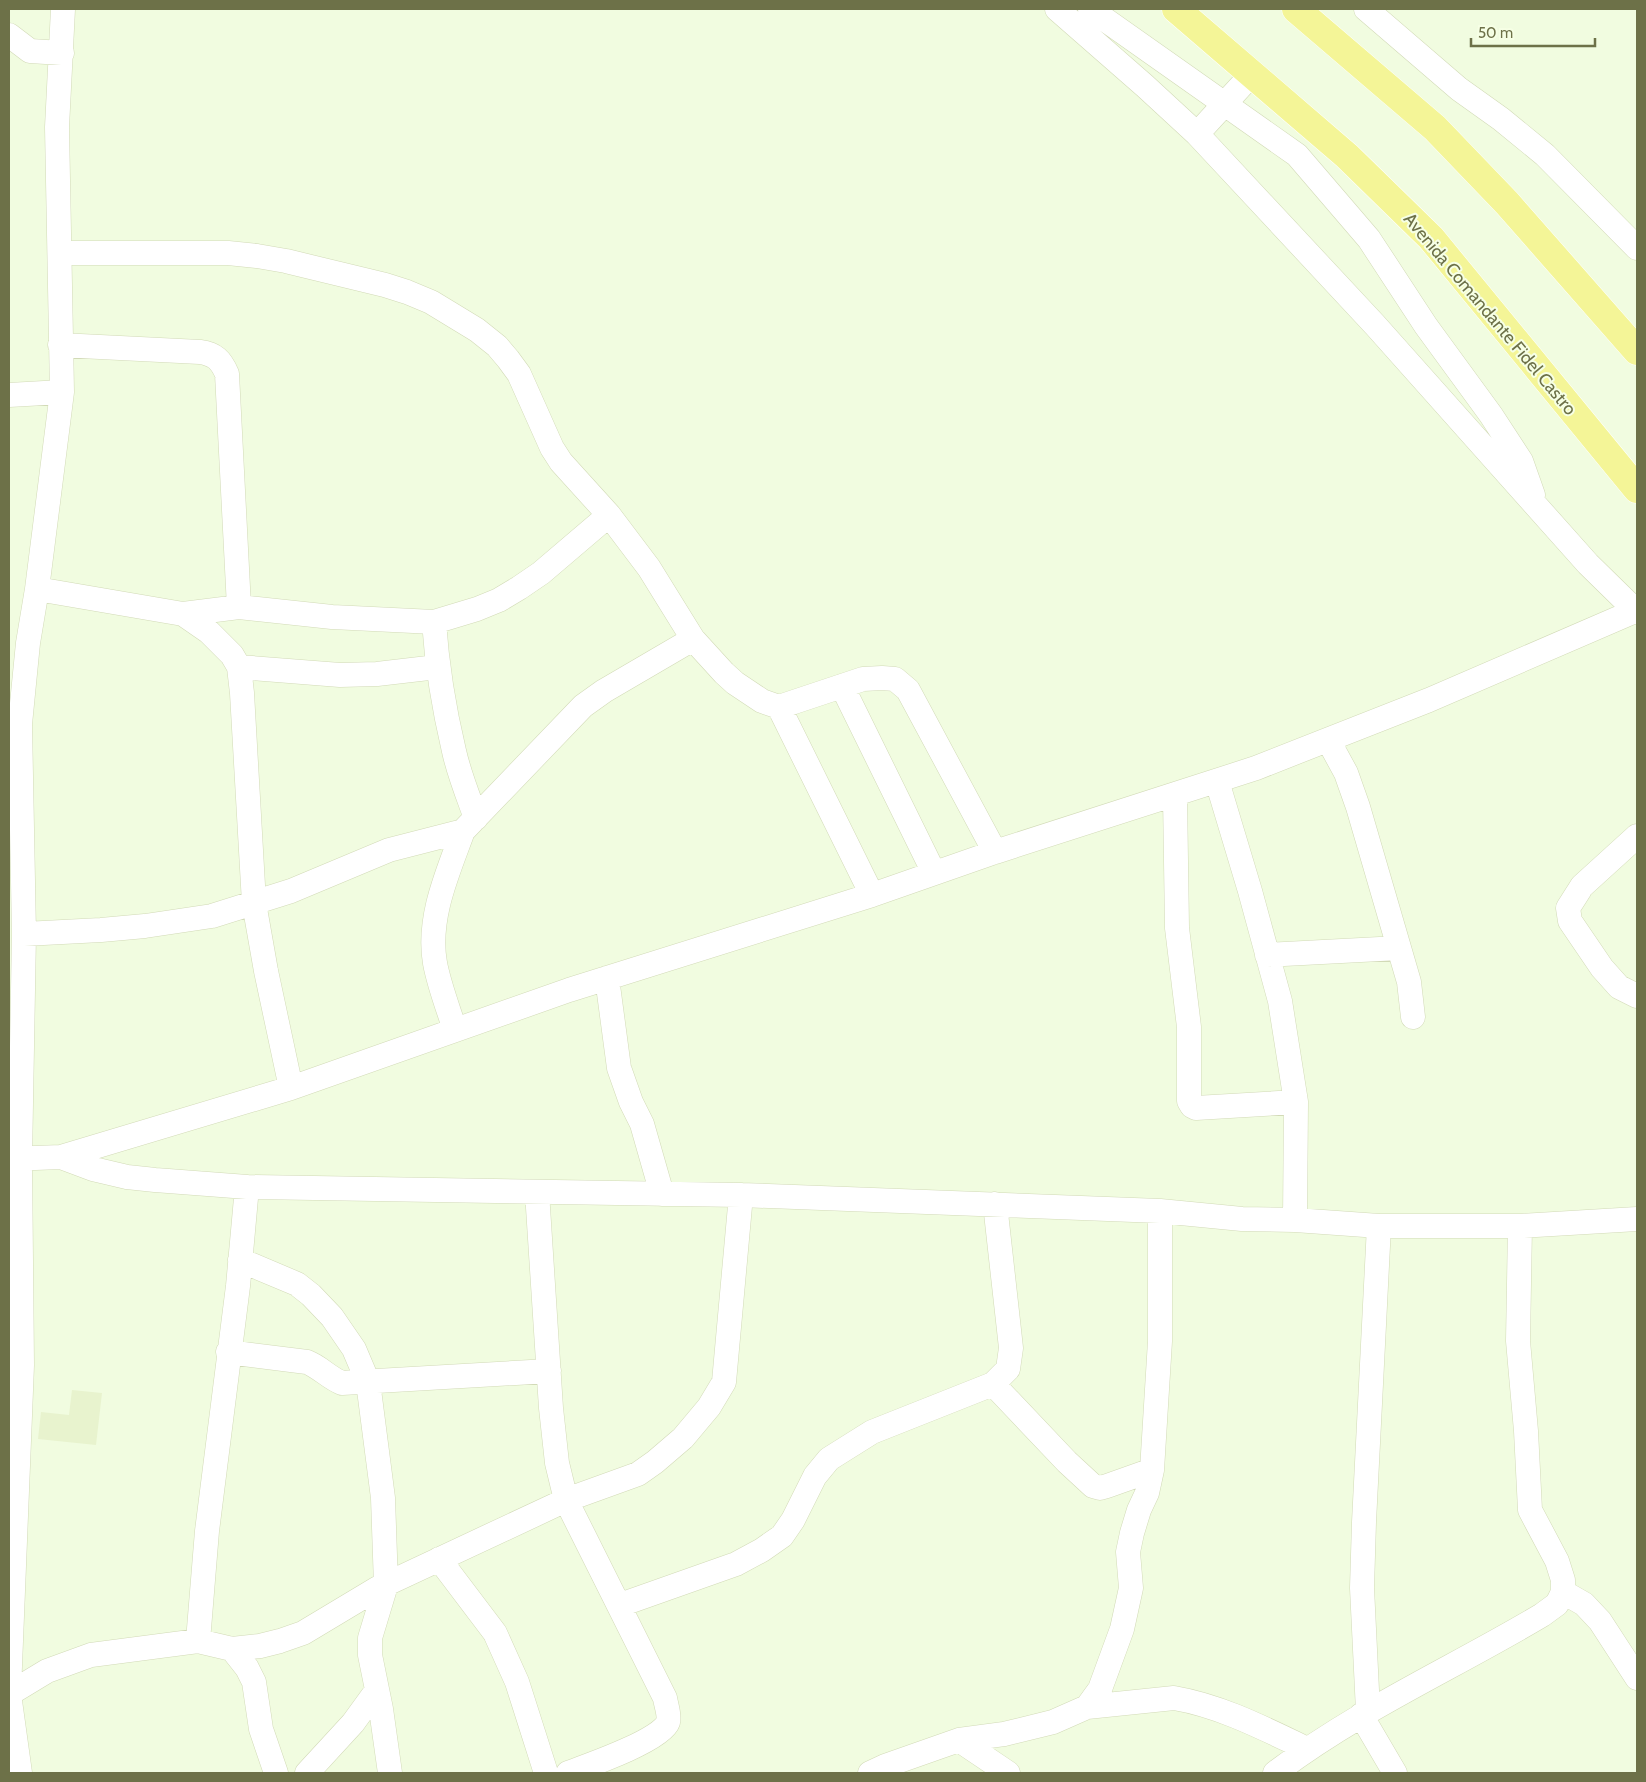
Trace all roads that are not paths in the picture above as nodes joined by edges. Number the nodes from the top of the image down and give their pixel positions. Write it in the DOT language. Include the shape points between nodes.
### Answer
graph roads {
  1 [pos="63,9"];
  2 [pos="1057,9"];
  3 [pos="1090,9"];
  4 [pos="1176,9"];
  5 [pos="1296,9"];
  6 [pos="1366,9"];
  7 [pos="9,35"];
  8 [pos="62,53"];
  9 [pos="1252,74"];
  10 [pos="1225,104"];
  11 [pos="1197,134"];
  12 [pos="1637,248"];
  13 [pos="60,254"];
  14 [pos="60,345"];
  15 [pos="1637,351"];
  16 [pos="62,392"];
  17 [pos="9,394"];
  18 [pos="1637,489"];
  19 [pos="1538,508"];
  20 [pos="610,515"];
  21 [pos="37,589"];
  22 [pos="239,607"];
  23 [pos="1636,612"];
  24 [pos="183,614"];
  25 [pos="434,622"];
  26 [pos="693,640"];
  27 [pos="239,667"];
  28 [pos="437,667"];
  29 [pos="842,686"];
  30 [pos="779,707"];
  31 [pos="1328,740"];
  32 [pos="1217,781"];
  33 [pos="1175,795"];
  34 [pos="469,824"];
  35 [pos="1634,847"];
  36 [pos="995,852"];
  37 [pos="934,873"];
  38 [pos="872,895"];
  39 [pos="254,903"];
  40 [pos="24,934"];
  41 [pos="1399,948"];
  42 [pos="1267,955"];
  43 [pos="607,978"];
  44 [pos="1637,996"];
  45 [pos="1413,1017"];
  46 [pos="454,1030"];
  47 [pos="291,1088"];
  48 [pos="1296,1102"];
  49 [pos="60,1157"];
  50 [pos="14,1159"];
  51 [pos="247,1187"];
  52 [pos="537,1192"];
  53 [pos="662,1194"];
  54 [pos="740,1195"];
  55 [pos="995,1204"];
  56 [pos="1160,1211"];
  57 [pos="1637,1219"];
  58 [pos="1296,1220"];
  59 [pos="1379,1226"];
  60 [pos="1520,1226"];
  61 [pos="240,1260"];
  62 [pos="228,1352"];
  63 [pos="15,1367"];
  64 [pos="549,1371"];
  65 [pos="368,1382"];
  66 [pos="994,1384"];
  67 [pos="1152,1470"];
  68 [pos="566,1500"];
  69 [pos="439,1560"];
  70 [pos="386,1584"];
  71 [pos="1563,1592"];
  72 [pos="620,1605"];
  73 [pos="198,1641"];
  74 [pos="232,1649"];
  75 [pos="1637,1678"];
  76 [pos="377,1690"];
  77 [pos="9,1693"];
  78 [pos="1088,1707"];
  79 [pos="1364,1713"];
  80 [pos="959,1740"];
  81 [pos="1307,1749"];
  82 [pos="20,1773"];
  83 [pos="276,1773"];
  84 [pos="307,1773"];
  85 [pos="390,1773"];
  86 [pos="546,1773"];
  87 [pos="568,1773"];
  88 [pos="870,1773"];
  89 [pos="1008,1773"];
  90 [pos="1276,1773"];
  91 [pos="1395,1773"];
  1 -- 8 [label="street"];
  2 -- 11 [label="street"];
  3 -- 10 [label="street"];
  4 -- 9 [label="highway, Avenida Comandante Fidel Castro"];
  5 -- 15 [label="highway" via="1436,128 1507,203"];
  6 -- 12 [label="street" via="1459,89 1545,155"];
  7 -- 8 [label="street" via="30,52"];
  8 -- 13 [label="street" via="57,128"];
  9 -- 10 [label="street"];
  9 -- 18 [label="highway, Avenida Comandante Fidel Castro" via="1347,156 1431,238"];
  10 -- 11 [label="street"];
  10 -- 19 [label="street" via="1297,155 1369,239 1521,460"];
  11 -- 19 [label="street" via="1381,332"];
  13 -- 14 [label="street"];
  13 -- 20 [label="street" via="228,253 257,256 385,286 431,302 477,330 508,358 519,374 561,462"];
  14 -- 16 [label="street"];
  14 -- 22 [label="street" via="200,352 210,353 219,359 227,374"];
  16 -- 17 [label="street"];
  16 -- 21 [label="street"];
  19 -- 23 [label="street"];
  20 -- 25 [label="street" via="542,573 519,588 477,609"];
  20 -- 26 [label="street" via="650,568"];
  21 -- 24 [label="street"];
  21 -- 40 [label="street" via="20,724"];
  22 -- 24 [label="street"];
  22 -- 25 [label="street" via="342,618"];
  23 -- 31 [label="street"];
  24 -- 27 [label="street" via="222,644"];
  25 -- 28 [label="street"];
  26 -- 30 [label="street" via="735,683 762,702"];
  26 -- 34 [label="street" via="583,706"];
  27 -- 28 [label="street" via="340,675"];
  27 -- 39 [label="street"];
  28 -- 34 [label="street"];
  29 -- 30 [label="street"];
  29 -- 36 [label="street" via="863,679 882,678 895,679 908,690"];
  29 -- 37 [label="street"];
  30 -- 38 [label="street"];
  31 -- 32 [label="street"];
  31 -- 41 [label="street" via="1346,773 1358,807"];
  32 -- 33 [label="street"];
  32 -- 42 [label="street"];
  33 -- 36 [label="street"];
  33 -- 48 [label="street" via="1178,928 1190,1027 1189,1102 1196,1108"];
  34 -- 39 [label="street" via="389,850"];
  34 -- 46 [label="street" via="439,899 434,946 435,962"];
  35 -- 44 [label="street" via="1582,886 1568,908 1570,922 1602,968 1620,987"];
  36 -- 37 [label="street"];
  37 -- 38 [label="street"];
  38 -- 43 [label="street"];
  39 -- 40 [label="street" via="212,916 145,926"];
  39 -- 47 [label="street"];
  40 -- 50 [label="street"];
  41 -- 42 [label="street"];
  41 -- 45 [label="street" via="1409,982"];
  42 -- 48 [label="street" via="1280,1001"];
  43 -- 46 [label="street"];
  43 -- 53 [label="street" via="619,1068 642,1124"];
  46 -- 47 [label="street"];
  47 -- 49 [label="street"];
  48 -- 58 [label="street"];
  49 -- 50 [label="street"];
  49 -- 51 [label="street" via="127,1177"];
  50 -- 63 [label="street"];
  51 -- 52 [label="street"];
  51 -- 61 [label="street"];
  52 -- 53 [label="street"];
  52 -- 64 [label="street"];
  53 -- 54 [label="street"];
  54 -- 55 [label="street"];
  54 -- 68 [label="street" via="724,1382 718,1394 683,1438 638,1474"];
  55 -- 56 [label="street"];
  55 -- 66 [label="street" via="1010,1348 1008,1369"];
  56 -- 58 [label="street" via="1242,1219"];
  56 -- 67 [label="street" via="1160,1341"];
  57 -- 60 [label="street"];
  58 -- 59 [label="street"];
  59 -- 60 [label="street"];
  59 -- 79 [label="street" via="1362,1581"];
  60 -- 71 [label="street" via="1518,1341 1530,1510 1557,1561"];
  61 -- 62 [label="street"];
  61 -- 65 [label="street" via="297,1284 311,1295 354,1349"];
  62 -- 65 [label="street" via="307,1362 342,1383"];
  62 -- 73 [label="street"];
  63 -- 77 [label="street"];
  64 -- 65 [label="street"];
  64 -- 68 [label="street" via="557,1463"];
  65 -- 70 [label="street" via="383,1498"];
  66 -- 67 [label="street" via="1093,1486 1100,1488"];
  66 -- 72 [label="street" via="872,1432 829,1459 815,1476 782,1536 762,1550 736,1564"];
  67 -- 78 [label="street" via="1128,1552 1130,1588 1122,1629 1100,1689"];
  68 -- 69 [label="street"];
  68 -- 72 [label="street"];
  69 -- 70 [label="street"];
  69 -- 86 [label="street" via="495,1633 517,1682"];
  70 -- 74 [label="street" via="303,1632 260,1646"];
  70 -- 76 [label="street" via="370,1638"];
  71 -- 75 [label="street" via="1584,1604 1600,1622"];
  71 -- 79 [label="street" via="1557,1604 1542,1615"];
  72 -- 87 [label="street" via="665,1698 668,1721 652,1738"];
  73 -- 74 [label="street"];
  73 -- 77 [label="street" via="91,1655 47,1671"];
  74 -- 83 [label="street" via="254,1682 261,1729"];
  76 -- 84 [label="street" via="353,1723"];
  76 -- 85 [label="street"];
  77 -- 82 [label="street"];
  78 -- 80 [label="street" via="1053,1722 1004,1734"];
  78 -- 81 [label="street" via="1174,1698 1187,1700 1253,1724"];
  79 -- 81 [label="street"];
  79 -- 91 [label="street"];
  80 -- 88 [label="street"];
  80 -- 89 [label="street"];
  81 -- 90 [label="street"];
}
